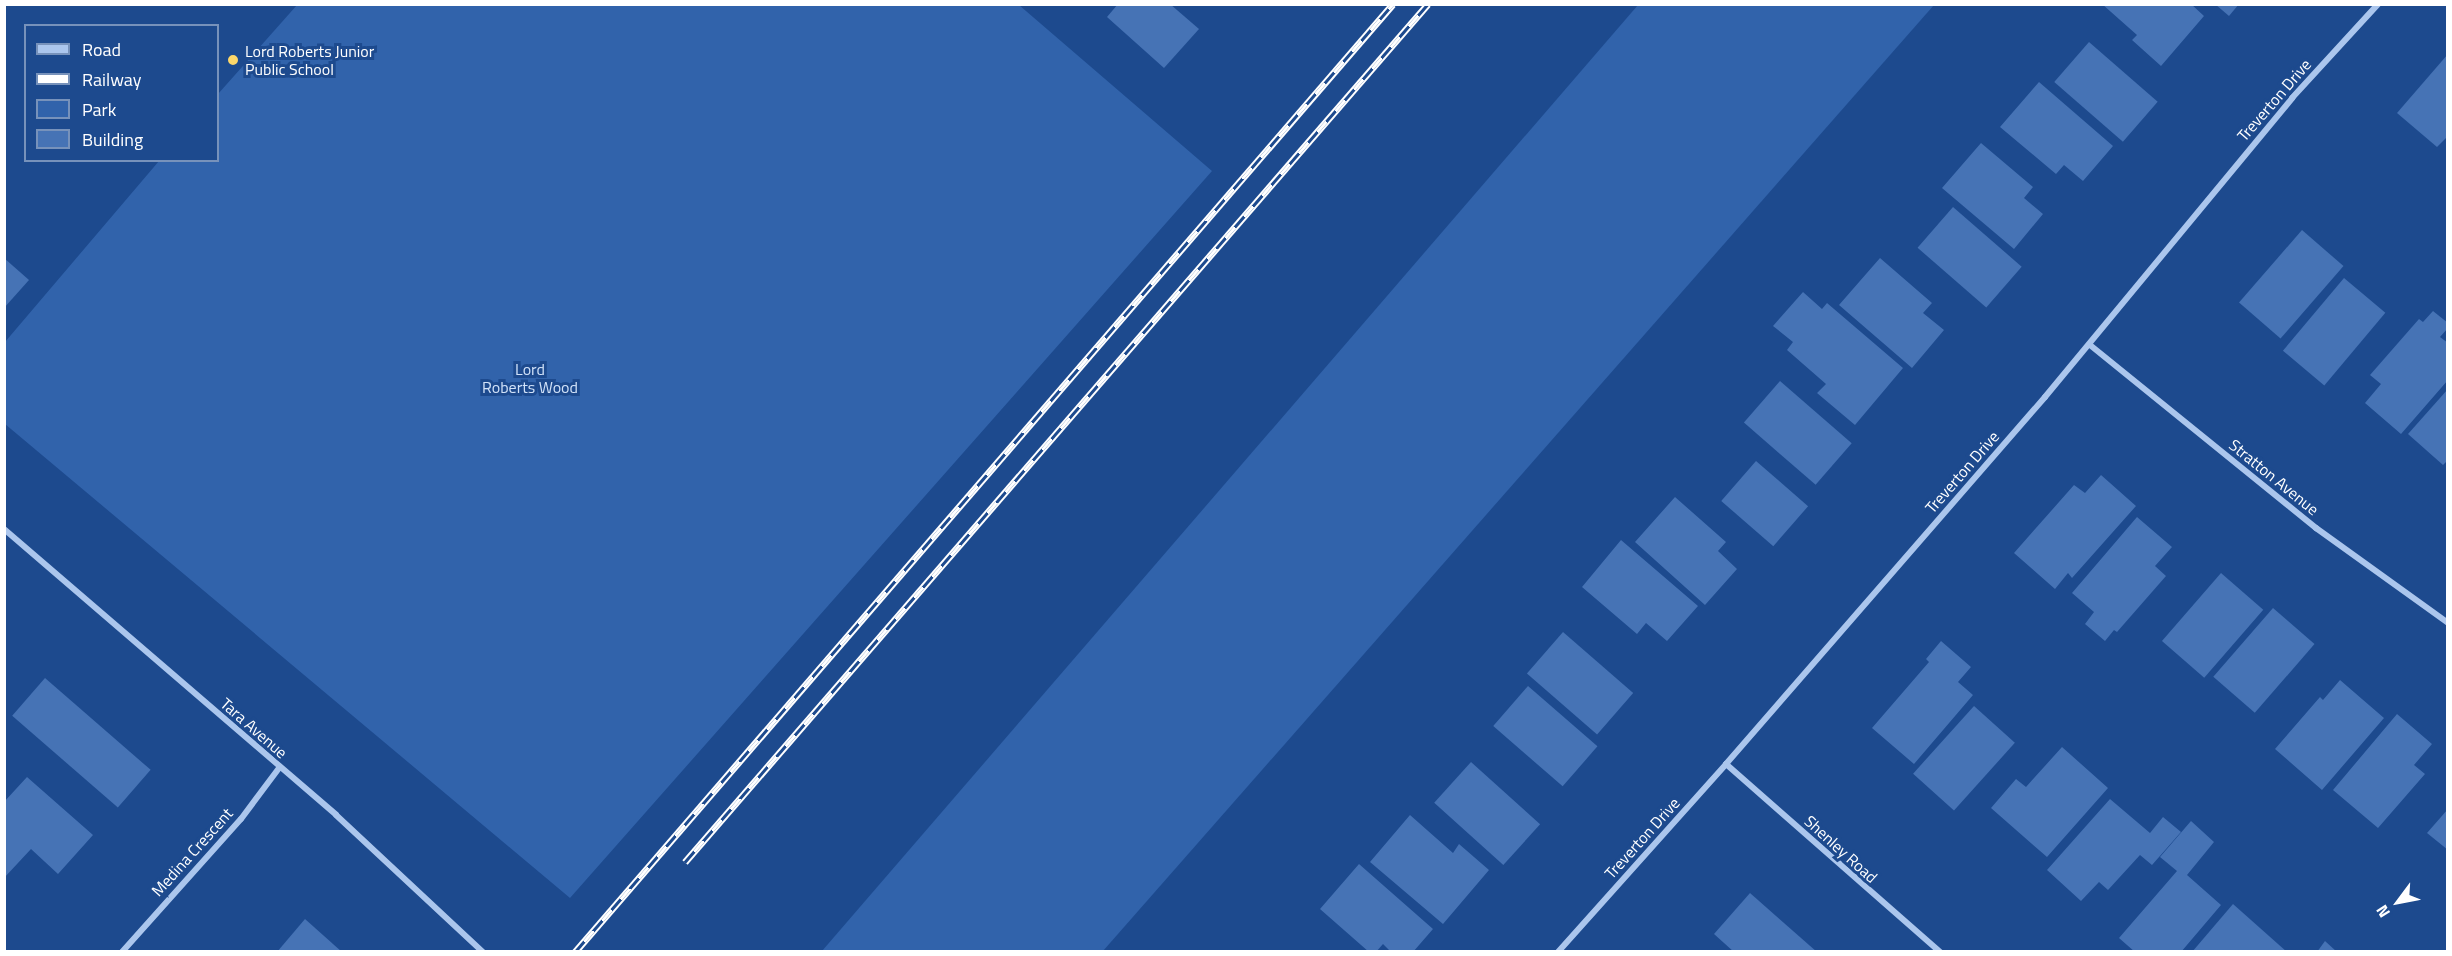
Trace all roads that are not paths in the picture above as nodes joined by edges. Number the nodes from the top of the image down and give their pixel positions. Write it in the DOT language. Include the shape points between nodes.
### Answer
graph roads {
  1 [pos="2378,4"];
  2 [pos="2090,345"];
  3 [pos="4,529"];
  4 [pos="2448,622"];
  5 [pos="1726,764"];
  6 [pos="279,768"];
  7 [pos="122,951"];
  8 [pos="483,951"];
  9 [pos="1558,951"];
  10 [pos="1940,951"];
  1 -- 2 [label="street, Treverton Drive" via="2292,98"];
  2 -- 4 [label="street, Stratton Avenue" via="2316,528"];
  2 -- 5 [label="street, Treverton Drive"];
  3 -- 6 [label="street, Tara Avenue"];
  5 -- 9 [label="street, Treverton Drive"];
  5 -- 10 [label="street, Shenley Road"];
  6 -- 7 [label="street, Medina Crescent" via="241,819"];
  6 -- 8 [label="street, Tara Avenue" via="336,815"];
}
